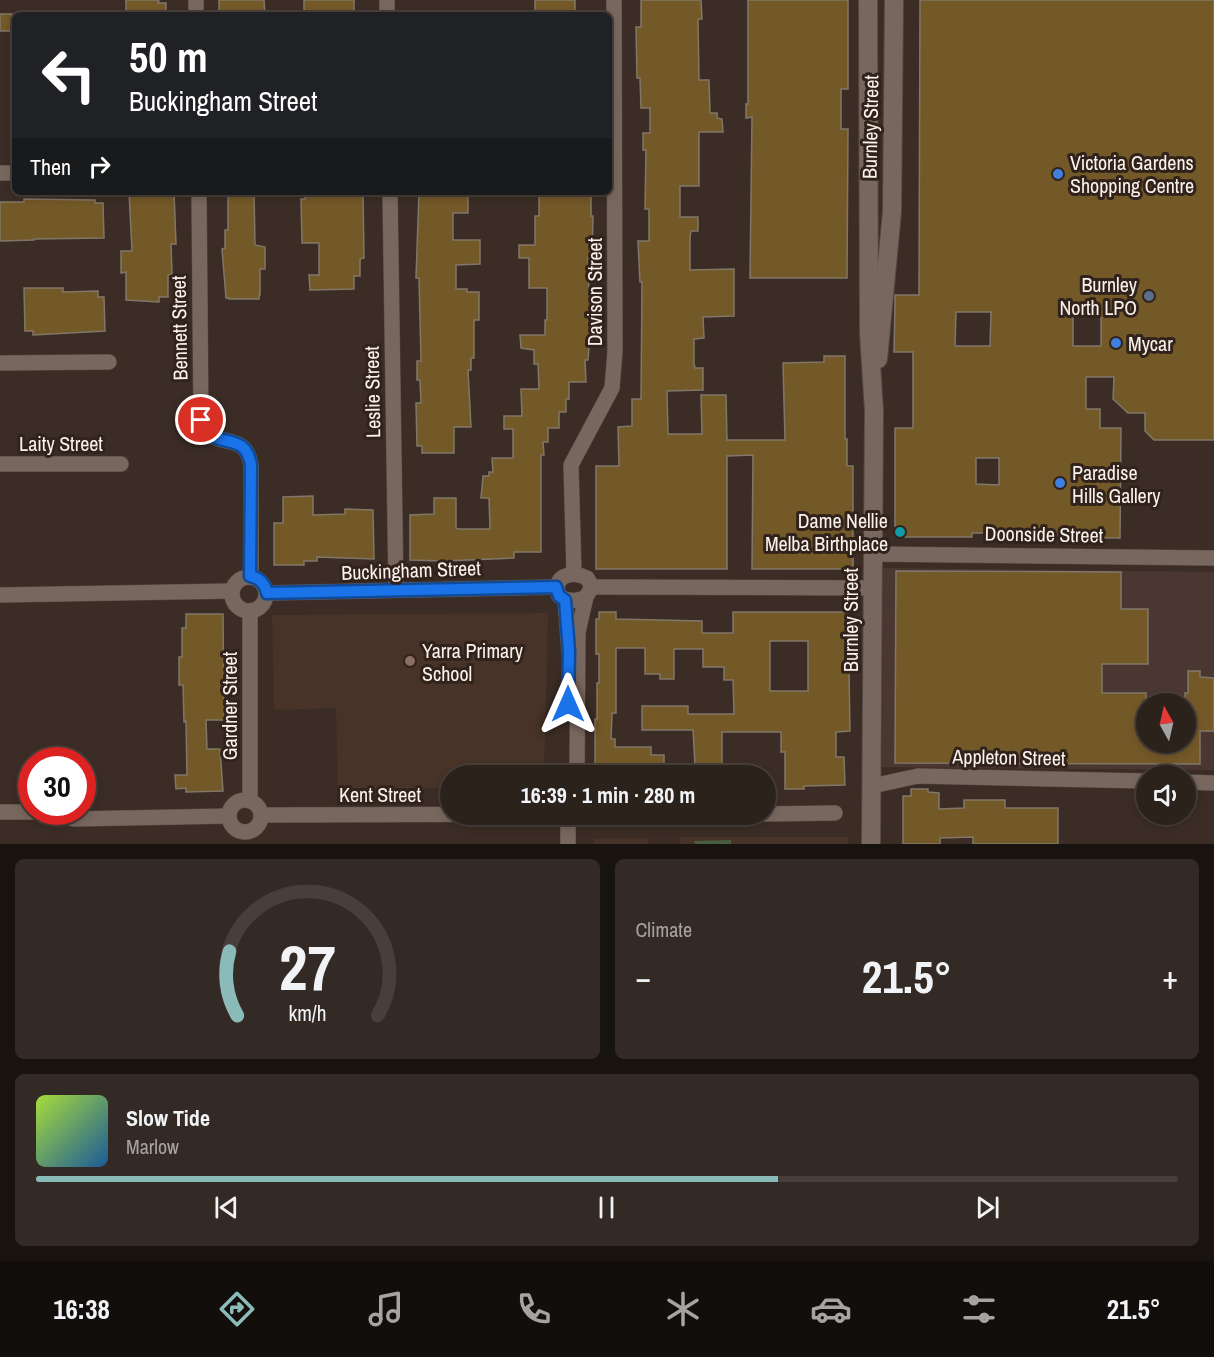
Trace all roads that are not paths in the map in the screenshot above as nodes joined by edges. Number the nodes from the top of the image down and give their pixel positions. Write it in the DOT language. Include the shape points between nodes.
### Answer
graph roads {
  1 [pos="614,0"];
  2 [pos="894,0"];
  3 [pos="867,9"];
  4 [pos="894,20"];
  5 [pos="199,195"];
  6 [pos="390,195"];
  7 [pos="869,212"];
  8 [pos="892,212"];
  9 [pos="109,362"];
  10 [pos="0,363"];
  11 [pos="873,397"];
  12 [pos="0,464"];
  13 [pos="122,464"];
  14 [pos="873,554"];
  15 [pos="1214,558"];
  16 [pos="574,574"];
  17 [pos="250,576"];
  18 [pos="556,587"];
  19 [pos="872,588"];
  20 [pos="232,591"];
  21 [pos="396,591"];
  22 [pos="589,592"];
  23 [pos="267,593"];
  24 [pos="0,595"];
  25 [pos="565,600"];
  26 [pos="250,611"];
  27 [pos="573,704"];
  28 [pos="569,765"];
  29 [pos="576,765"];
  30 [pos="1136,781"];
  31 [pos="1196,782"];
  32 [pos="1214,783"];
  33 [pos="872,786"];
  34 [pos="250,801"];
  35 [pos="0,812"];
  36 [pos="18,812"];
  37 [pos="835,813"];
  38 [pos="776,814"];
  39 [pos="262,815"];
  40 [pos="440,815"];
  41 [pos="229,816"];
  42 [pos="96,819"];
  43 [pos="568,825"];
  44 [pos="577,825"];
  45 [pos="249,838"];
  46 [pos="568,844"];
  47 [pos="577,844"];
  48 [pos="871,844"];
  1 -- 16 [label="street, Davison Street" via="615,351 612,388 571,465"];
  2 -- 4 [label="main road, Burnley Street"];
  3 -- 4 [label="main road"];
  3 -- 7 [label="main road, Burnley Street"];
  4 -- 8 [label="main road, Burnley Street"];
  5 -- 17 [label="street, Bennett Street" via="201,420 205,433 214,439 241,444 249,453"];
  6 -- 21 [label="street, Leslie Street"];
  7 -- 8 [label="main road"];
  7 -- 11 [label="main road, Burnley Street" via="868,333"];
  8 -- 11 [label="main road, Burnley Street"];
  9 -- 10 [label="street"];
  11 -- 14 [label="main road, Burnley Street"];
  12 -- 13 [label="street, Laity Street"];
  14 -- 15 [label="street, Doonside Street"];
  14 -- 19 [label="main road, Burnley Street"];
  16 -- 18 [label="street" via="560,578"];
  16 -- 22 [label="street" via="587,578"];
  17 -- 20 [label="street" via="241,579"];
  17 -- 23 [label="street" via="264,584"];
  18 -- 21 [label="street, Buckingham Street"];
  18 -- 25 [label="street"];
  19 -- 22 [label="street"];
  19 -- 33 [label="main road, Burnley Street"];
  20 -- 24 [label="street"];
  20 -- 26 [label="street" via="236,605"];
  21 -- 23 [label="street, Buckingham Street"];
  22 -- 25 [label="street" via="576,600"];
  22 -- 27 [label="street" via="578,632"];
  23 -- 26 [label="street" via="260,608"];
  25 -- 27 [label="street"];
  26 -- 34 [label="street, Gardner Street"];
  27 -- 28 [label="street"];
  27 -- 29 [label="street"];
  30 -- 33 [label="street, Appleton Street" via="918,776"];
  31 -- 32 [label="street"];
  33 -- 48 [label="main road, Burnley Street"];
  34 -- 39 [label="street"];
  34 -- 41 [label="street" via="236,803"];
  35 -- 36 [label="street"];
  37 -- 38 [label="street"];
  39 -- 40 [label="street, Kent Street"];
  39 -- 45 [label="street"];
  41 -- 42 [label="street"];
  41 -- 45 [label="street" via="235,829"];
  43 -- 46 [label="street"];
  44 -- 47 [label="street"];
}
